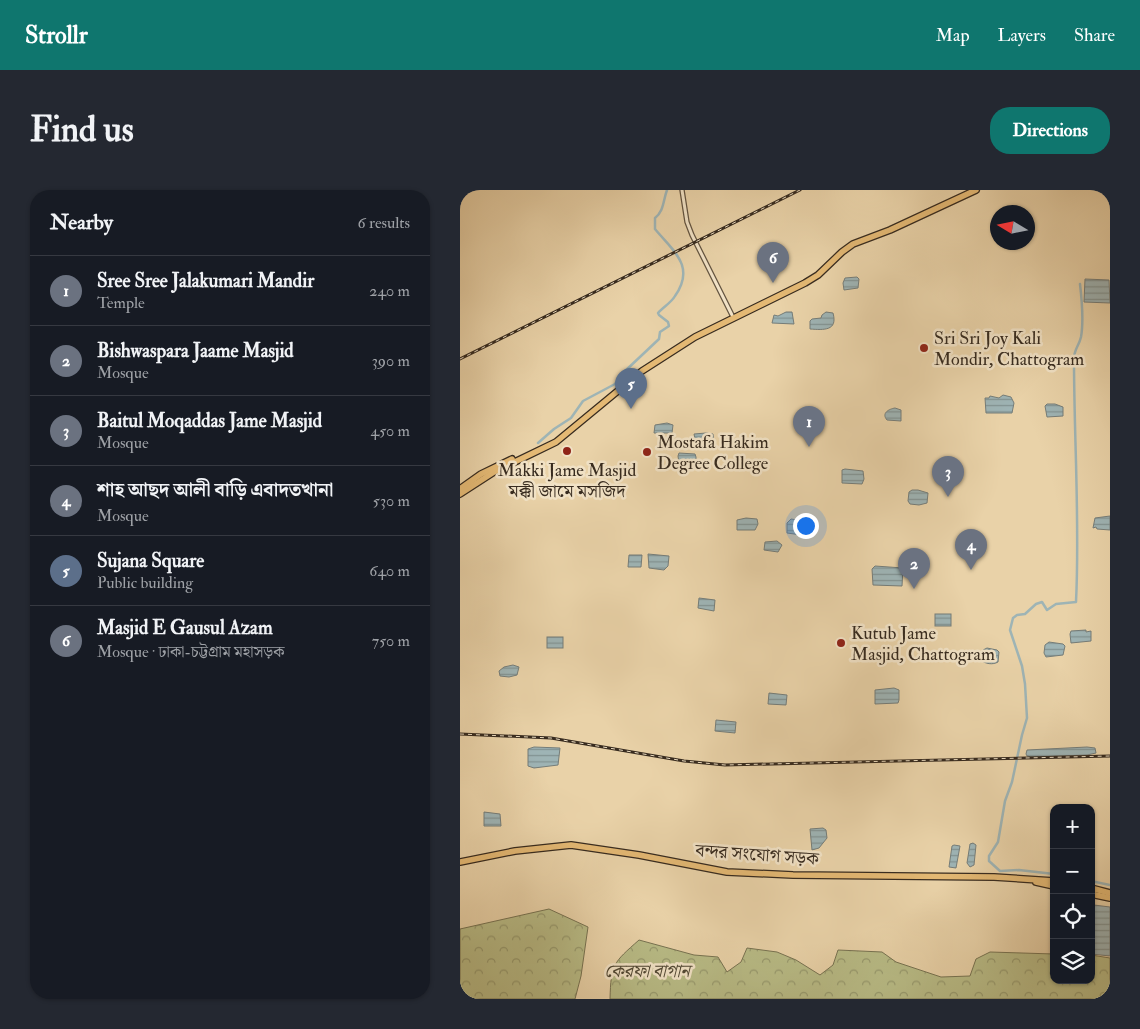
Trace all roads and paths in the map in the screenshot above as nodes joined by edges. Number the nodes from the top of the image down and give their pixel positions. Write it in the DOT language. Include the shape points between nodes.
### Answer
graph roads {
  1 [pos="682,190"];
  2 [pos="968,190"];
  3 [pos="976,190"];
  4 [pos="732,315"];
  5 [pos="669,352"];
  6 [pos="460,489"];
  7 [pos="460,494"];
  8 [pos="460,862"];
  9 [pos="1015,878"];
  10 [pos="1050,881"];
  11 [pos="1050,885"];
  12 [pos="1095,889"];
  13 [pos="1110,893"];
  14 [pos="1095,895"];
  15 [pos="1110,898"];
  1 -- 4 [label="street" via="692,236"];
  2 -- 4 [label="highway" via="853,242 802,281"];
  3 -- 5 [label="highway" via="853,244 805,283 706,330"];
  4 -- 5 [label="highway"];
  5 -- 6 [label="highway" via="647,363 567,430 481,474"];
  5 -- 7 [label="highway" via="556,442 494,472"];
  8 -- 9 [label="highway, বন্দর সংযোগ সড়ক" via="515,851 571,845 727,872"];
  9 -- 10 [label="highway, বন্দর সংযোগ সড়ক"];
  9 -- 11 [label="highway"];
  12 -- 13 [label="highway"];
  14 -- 15 [label="highway"];
}
